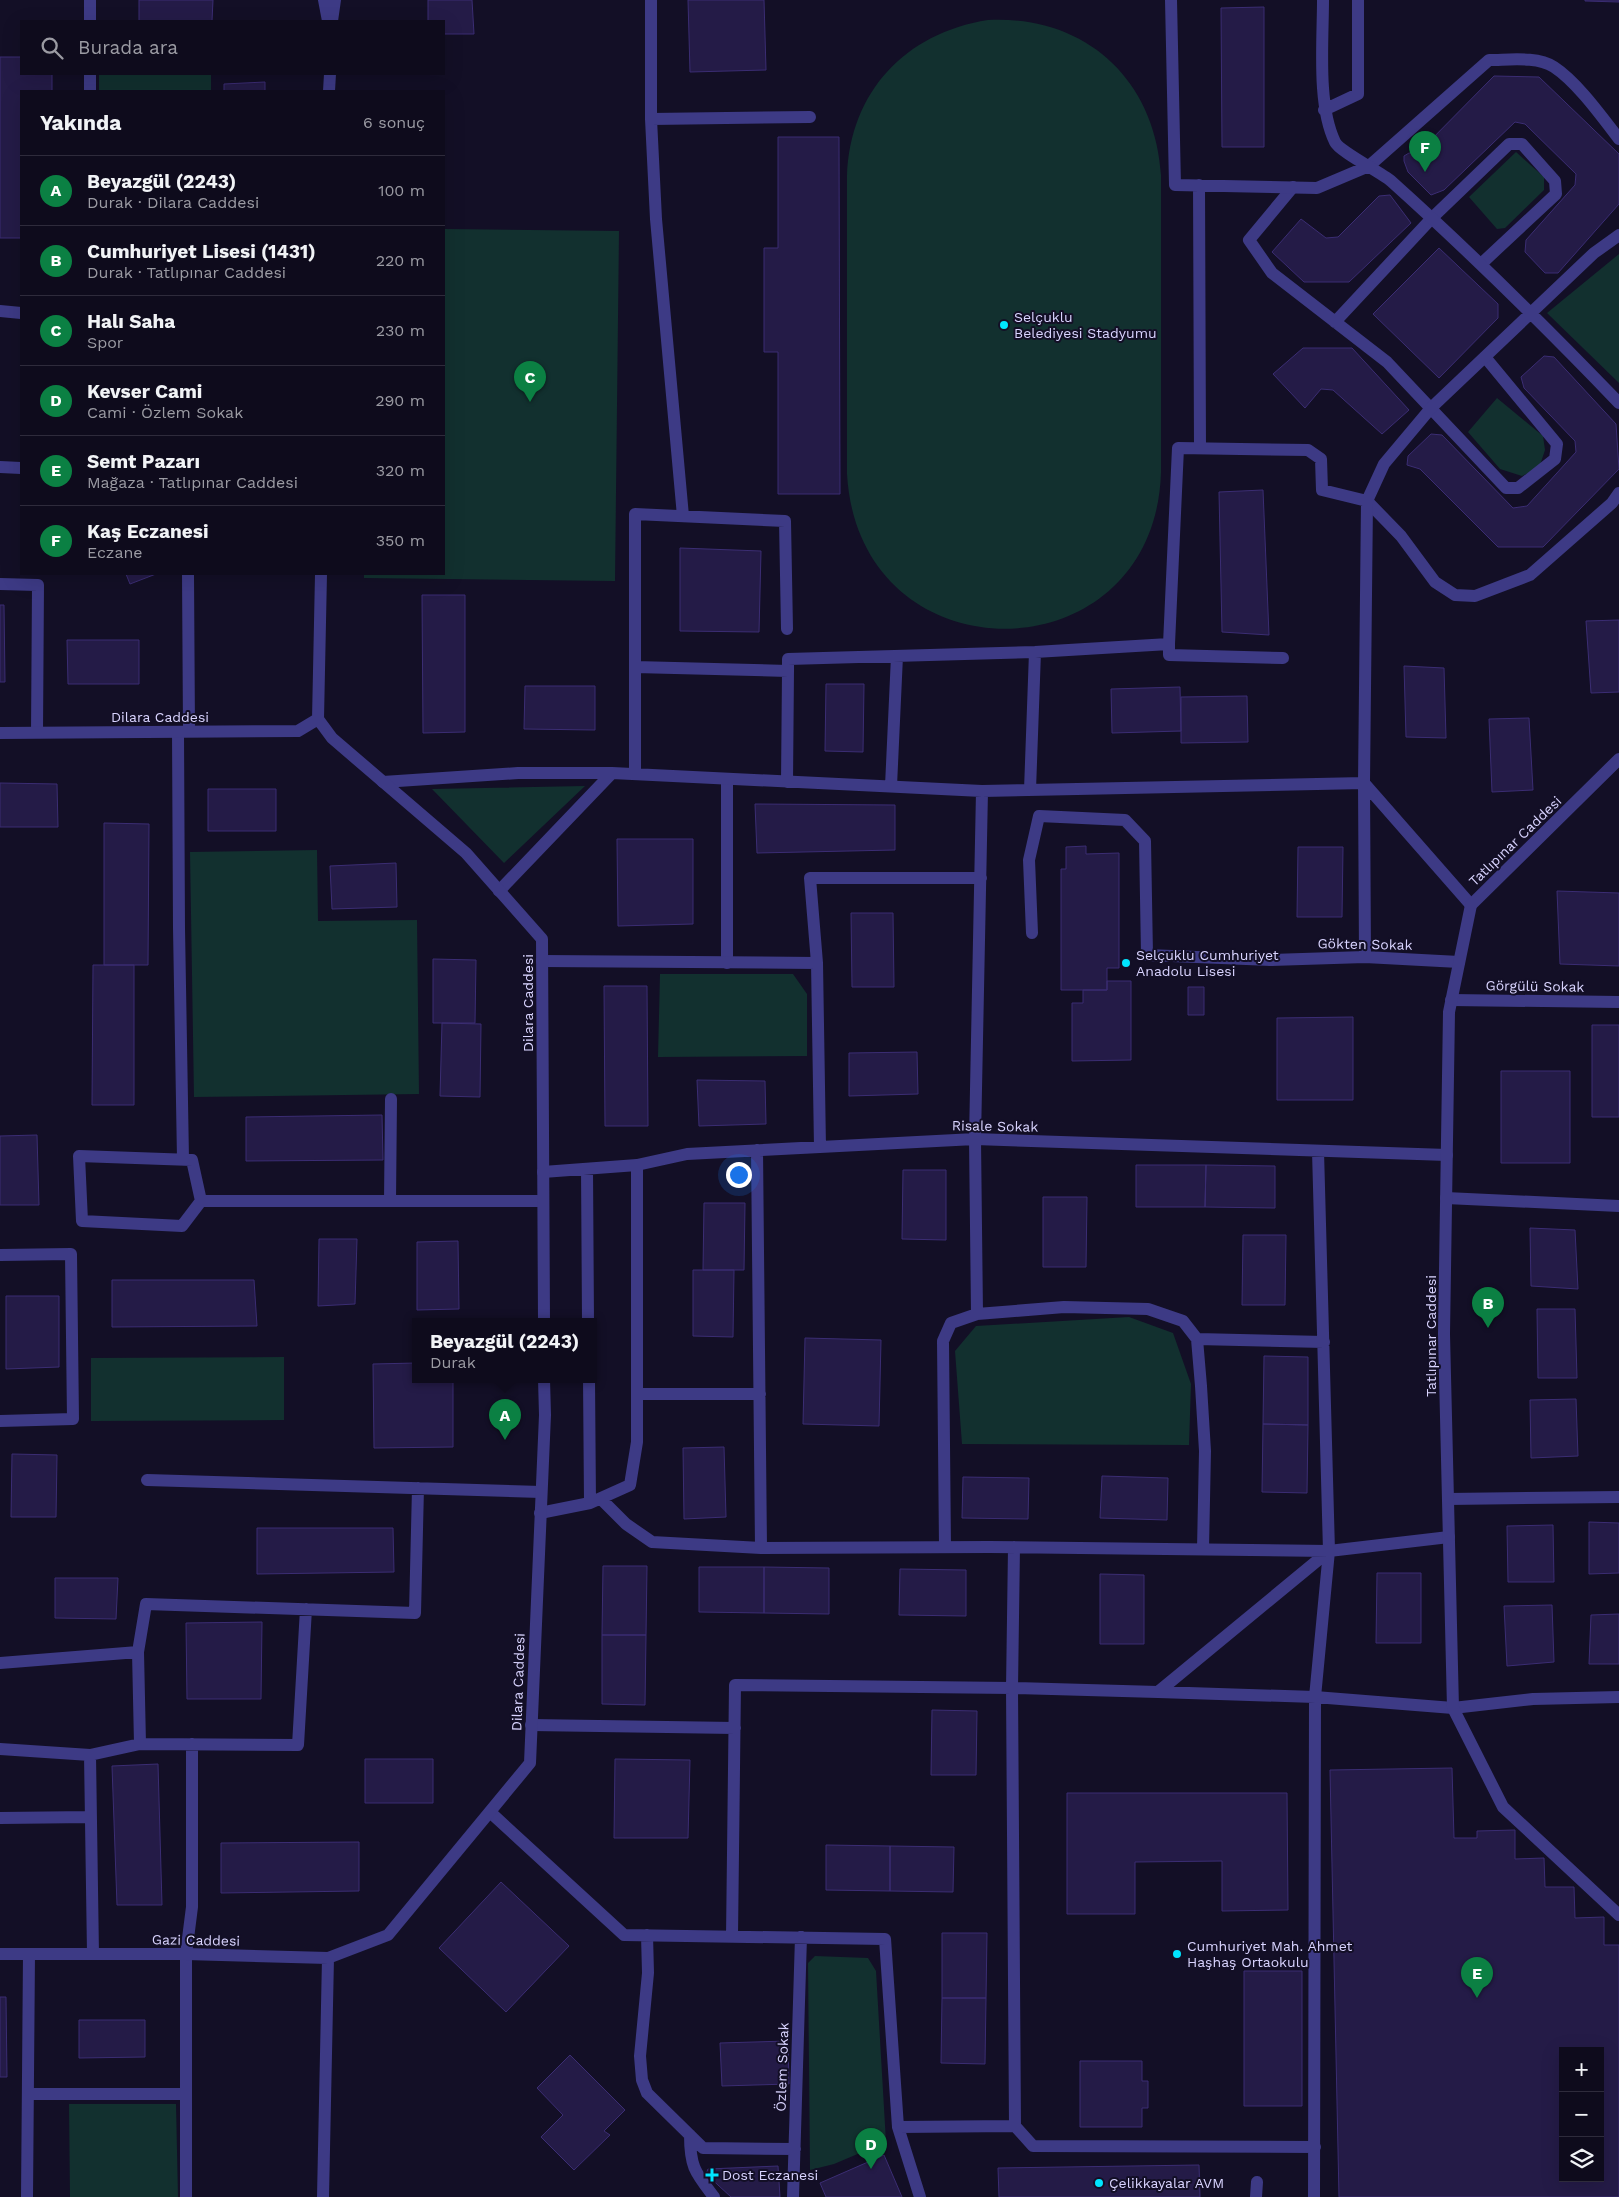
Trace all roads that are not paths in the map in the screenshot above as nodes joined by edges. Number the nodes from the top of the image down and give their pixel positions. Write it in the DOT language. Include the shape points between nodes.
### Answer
graph roads {
  1 [pos="90,0"];
  2 [pos="324,0"];
  3 [pos="334,0"];
  4 [pos="650,0"];
  5 [pos="1171,0"];
  6 [pos="1323,0"];
  7 [pos="1358,0"];
  8 [pos="90,20"];
  9 [pos="328,20"];
  10 [pos="332,20"];
  11 [pos="90,75"];
  12 [pos="330,75"];
  13 [pos="90,90"];
  14 [pos="329,90"];
  15 [pos="1324,110"];
  16 [pos="810,117"];
  17 [pos="651,118"];
  18 [pos="1619,139"];
  19 [pos="1369,166"];
  20 [pos="1199,185"];
  21 [pos="1293,187"];
  22 [pos="1432,218"];
  23 [pos="1619,235"];
  24 [pos="1481,264"];
  25 [pos="0,311"];
  26 [pos="1532,312"];
  27 [pos="20,313"];
  28 [pos="1335,322"];
  29 [pos="1485,357"];
  30 [pos="1619,403"];
  31 [pos="1431,408"];
  32 [pos="1200,448"];
  33 [pos="0,467"];
  34 [pos="20,468"];
  35 [pos="1619,493"];
  36 [pos="1367,502"];
  37 [pos="684,516"];
  38 [pos="188,575"];
  39 [pos="320,575"];
  40 [pos="0,584"];
  41 [pos="787,629"];
  42 [pos="1169,644"];
  43 [pos="1035,652"];
  44 [pos="897,656"];
  45 [pos="1283,658"];
  46 [pos="635,667"];
  47 [pos="788,671"];
  48 [pos="318,720"];
  49 [pos="37,732"];
  50 [pos="184,732"];
  51 [pos="0,733"];
  52 [pos="1619,759"];
  53 [pos="612,773"];
  54 [pos="635,774"];
  55 [pos="727,779"];
  56 [pos="383,782"];
  57 [pos="788,782"];
  58 [pos="1364,783"];
  59 [pos="892,786"];
  60 [pos="1030,790"];
  61 [pos="982,791"];
  62 [pos="981,878"];
  63 [pos="499,890"];
  64 [pos="1471,905"];
  65 [pos="1032,933"];
  66 [pos="1365,957"];
  67 [pos="542,961"];
  68 [pos="1459,962"];
  69 [pos="727,963"];
  70 [pos="817,964"];
  71 [pos="1452,1000"];
  72 [pos="1619,1002"];
  73 [pos="391,1099"];
  74 [pos="975,1139"];
  75 [pos="820,1147"];
  76 [pos="757,1150"];
  77 [pos="1318,1151"];
  78 [pos="1447,1156"];
  79 [pos="183,1159"];
  80 [pos="637,1165"];
  81 [pos="587,1169"];
  82 [pos="544,1172"];
  83 [pos="1446,1198"];
  84 [pos="201,1201"];
  85 [pos="390,1201"];
  86 [pos="544,1201"];
  87 [pos="1619,1206"];
  88 [pos="0,1255"];
  89 [pos="977,1314"];
  90 [pos="544,1318"];
  91 [pos="588,1318"];
  92 [pos="1197,1339"];
  93 [pos="1324,1342"];
  94 [pos="544,1383"];
  95 [pos="589,1383"];
  96 [pos="637,1394"];
  97 [pos="760,1394"];
  98 [pos="0,1421"];
  99 [pos="147,1480"];
  100 [pos="418,1488"];
  101 [pos="541,1492"];
  102 [pos="1619,1497"];
  103 [pos="1448,1499"];
  104 [pos="595,1501"];
  105 [pos="540,1513"];
  106 [pos="1449,1536"];
  107 [pos="945,1547"];
  108 [pos="1014,1547"];
  109 [pos="761,1548"];
  110 [pos="1203,1549"];
  111 [pos="1329,1551"];
  112 [pos="306,1609"];
  113 [pos="138,1652"];
  114 [pos="0,1663"];
  115 [pos="1012,1688"];
  116 [pos="1158,1692"];
  117 [pos="1315,1697"];
  118 [pos="1619,1698"];
  119 [pos="1453,1708"];
  120 [pos="531,1726"];
  121 [pos="735,1728"];
  122 [pos="140,1744"];
  123 [pos="192,1744"];
  124 [pos="0,1749"];
  125 [pos="90,1754"];
  126 [pos="490,1812"];
  127 [pos="0,1818"];
  128 [pos="91,1818"];
  129 [pos="1619,1915"];
  130 [pos="388,1936"];
  131 [pos="647,1936"];
  132 [pos="732,1937"];
  133 [pos="801,1937"];
  134 [pos="0,1954"];
  135 [pos="29,1954"];
  136 [pos="93,1954"];
  137 [pos="186,1954"];
  138 [pos="328,1958"];
  139 [pos="28,2094"];
  140 [pos="186,2094"];
  141 [pos="1016,2126"];
  142 [pos="898,2127"];
  143 [pos="690,2135"];
  144 [pos="1315,2147"];
  145 [pos="795,2149"];
  146 [pos="1257,2182"];
  147 [pos="27,2197"];
  148 [pos="186,2197"];
  149 [pos="323,2197"];
  150 [pos="714,2197"];
  151 [pos="793,2197"];
  152 [pos="920,2197"];
  153 [pos="1256,2197"];
  154 [pos="1314,2197"];
  1 -- 8 [label="street"];
  2 -- 9 [label="street"];
  3 -- 10 [label="street"];
  4 -- 17 [label="street"];
  5 -- 20 [label="street" via="1175,185"];
  6 -- 15 [label="street"];
  7 -- 15 [label="street" via="1358,94"];
  11 -- 13 [label="street"];
  12 -- 14 [label="street"];
  15 -- 19 [label="street" via="1336,144"];
  16 -- 17 [label="street"];
  17 -- 37 [label="street" via="656,219"];
  18 -- 19 [label="street" via="1585,96 1553,66 1530,60 1489,60"];
  19 -- 21 [label="street" via="1317,188"];
  19 -- 22 [label="street"];
  20 -- 21 [label="street"];
  20 -- 32 [label="street"];
  21 -- 28 [label="street" via="1249,240 1272,273"];
  22 -- 24 [label="street"];
  22 -- 24 [label="street" via="1509,144 1522,144 1554,181 1556,194"];
  22 -- 28 [label="street"];
  23 -- 26 [label="street" via="1594,253"];
  24 -- 26 [label="street"];
  25 -- 27 [label="street"];
  26 -- 29 [label="street"];
  26 -- 30 [label="street"];
  28 -- 31 [label="street" via="1387,362"];
  29 -- 31 [label="street"];
  29 -- 31 [label="street" via="1557,444 1554,459 1518,488 1506,488"];
  31 -- 36 [label="street" via="1384,464"];
  32 -- 36 [label="street" via="1308,450 1321,460 1322,490"];
  32 -- 42 [label="street" via="1178,448"];
  33 -- 34 [label="street"];
  35 -- 36 [label="street" via="1612,503 1530,575 1475,596 1455,595 1435,582 1401,536"];
  36 -- 58 [label="street"];
  37 -- 41 [label="street" via="785,521"];
  37 -- 46 [label="street" via="635,514"];
  38 -- 50 [label="street"];
  39 -- 48 [label="street"];
  40 -- 49 [label="street" via="38,586"];
  42 -- 43 [label="street"];
  42 -- 45 [label="street" via="1169,655"];
  43 -- 44 [label="street"];
  43 -- 60 [label="street"];
  44 -- 47 [label="street" via="788,659"];
  44 -- 59 [label="street"];
  46 -- 47 [label="street"];
  46 -- 54 [label="street"];
  47 -- 57 [label="street"];
  48 -- 50 [label="street, Dilara Caddesi" via="298,731"];
  48 -- 56 [label="street, Dilara Caddesi" via="332,738"];
  49 -- 50 [label="street, Dilara Caddesi"];
  49 -- 51 [label="street, Dilara Caddesi"];
  50 -- 79 [label="street" via="178,928"];
  52 -- 64 [label="street, Tatlıpınar Caddesi"];
  53 -- 54 [label="street"];
  53 -- 56 [label="street" via="518,773"];
  53 -- 63 [label="street"];
  54 -- 55 [label="street"];
  55 -- 57 [label="street"];
  55 -- 69 [label="street"];
  56 -- 63 [label="street, Dilara Caddesi" via="466,853"];
  57 -- 59 [label="street"];
  58 -- 60 [label="street"];
  58 -- 64 [label="street"];
  58 -- 66 [label="street"];
  59 -- 61 [label="street"];
  60 -- 61 [label="street"];
  61 -- 62 [label="street"];
  62 -- 70 [label="street" via="810,878"];
  62 -- 74 [label="street"];
  63 -- 67 [label="street, Dilara Caddesi" via="542,939"];
  64 -- 68 [label="street, Tatlıpınar Caddesi"];
  65 -- 66 [label="street, Gökten Sokak" via="1029,860 1039,816 1125,820 1146,840 1147,955 1271,960"];
  66 -- 68 [label="street, Gökten Sokak"];
  67 -- 69 [label="street"];
  67 -- 82 [label="street, Dilara Caddesi"];
  68 -- 71 [label="street, Tatlıpınar Caddesi"];
  69 -- 70 [label="street"];
  70 -- 75 [label="street"];
  71 -- 72 [label="street, Görgülü Sokak"];
  71 -- 78 [label="street, Tatlıpınar Caddesi" via="1449,1012"];
  73 -- 85 [label="street"];
  74 -- 75 [label="street, Risale Sokak"];
  74 -- 77 [label="street, Risale Sokak"];
  74 -- 89 [label="street"];
  75 -- 76 [label="street, Risale Sokak"];
  76 -- 80 [label="street, Risale Sokak" via="687,1154"];
  76 -- 97 [label="street"];
  77 -- 78 [label="street, Risale Sokak"];
  77 -- 93 [label="street"];
  78 -- 83 [label="street, Tatlıpınar Caddesi"];
  79 -- 84 [label="street" via="192,1160"];
  79 -- 84 [label="street" via="79,1156 82,1221 182,1226"];
  80 -- 81 [label="street, Risale Sokak"];
  80 -- 96 [label="street"];
  81 -- 82 [label="street, Risale Sokak"];
  81 -- 91 [label="street"];
  82 -- 86 [label="street, Dilara Caddesi"];
  83 -- 87 [label="street"];
  83 -- 103 [label="street, Tatlıpınar Caddesi" via="1444,1334"];
  84 -- 85 [label="street"];
  85 -- 86 [label="street"];
  86 -- 90 [label="street, Dilara Caddesi"];
  88 -- 98 [label="street" via="71,1254 73,1419"];
  89 -- 92 [label="street" via="1064,1307 1148,1309 1183,1321"];
  89 -- 107 [label="street" via="951,1323 943,1341"];
  92 -- 93 [label="street"];
  92 -- 110 [label="street" via="1205,1451"];
  93 -- 111 [label="street"];
  94 -- 101 [label="street, Dilara Caddesi"];
  95 -- 104 [label="street"];
  96 -- 97 [label="street"];
  96 -- 104 [label="street" via="637,1442 630,1485"];
  97 -- 109 [label="street"];
  99 -- 100 [label="street"];
  100 -- 101 [label="street"];
  100 -- 112 [label="street" via="415,1613"];
  101 -- 105 [label="street, Dilara Caddesi"];
  102 -- 103 [label="street"];
  103 -- 106 [label="street, Tatlıpınar Caddesi"];
  104 -- 105 [label="street"];
  104 -- 109 [label="street" via="652,1542"];
  105 -- 120 [label="street, Dilara Caddesi"];
  106 -- 111 [label="street"];
  106 -- 119 [label="street, Tatlıpınar Caddesi"];
  107 -- 108 [label="street"];
  107 -- 109 [label="street"];
  108 -- 110 [label="street"];
  108 -- 115 [label="street"];
  110 -- 111 [label="street"];
  111 -- 116 [label="street"];
  111 -- 117 [label="street"];
  112 -- 113 [label="street" via="146,1604"];
  112 -- 123 [label="street" via="298,1745"];
  113 -- 114 [label="street"];
  113 -- 122 [label="street"];
  115 -- 116 [label="street"];
  115 -- 121 [label="street" via="736,1685"];
  115 -- 141 [label="street"];
  116 -- 117 [label="street"];
  117 -- 119 [label="street"];
  117 -- 144 [label="street"];
  118 -- 119 [label="street" via="1533,1699"];
  119 -- 129 [label="street, Tatlıpınar Caddesi" via="1503,1807"];
  120 -- 121 [label="street"];
  120 -- 126 [label="street, Dilara Caddesi" via="530,1763"];
  121 -- 132 [label="street"];
  122 -- 123 [label="street"];
  122 -- 125 [label="street"];
  123 -- 137 [label="street" via="192,1907"];
  124 -- 125 [label="street"];
  125 -- 128 [label="street"];
  126 -- 130 [label="street, Dilara Caddesi"];
  126 -- 131 [label="street" via="624,1936"];
  127 -- 128 [label="street"];
  128 -- 136 [label="street"];
  130 -- 138 [label="street, Gazi Caddesi"];
  131 -- 132 [label="street"];
  131 -- 143 [label="street" via="648,1973 640,2056 642,2080 647,2093"];
  132 -- 133 [label="street"];
  133 -- 142 [label="street" via="886,1938"];
  133 -- 145 [label="street, Özlem Sokak"];
  134 -- 135 [label="street, Gazi Caddesi"];
  135 -- 136 [label="street, Gazi Caddesi"];
  135 -- 139 [label="street"];
  136 -- 137 [label="street, Gazi Caddesi"];
  137 -- 138 [label="street, Gazi Caddesi"];
  137 -- 140 [label="street"];
  138 -- 149 [label="street"];
  139 -- 140 [label="street"];
  139 -- 147 [label="street"];
  140 -- 148 [label="street"];
  141 -- 142 [label="street"];
  141 -- 144 [label="street" via="1033,2146"];
  142 -- 152 [label="street"];
  143 -- 145 [label="street" via="703,2148"];
  143 -- 150 [label="street" via="694,2170"];
  144 -- 154 [label="street"];
  145 -- 151 [label="street, Özlem Sokak"];
  146 -- 153 [label="street"];
}
